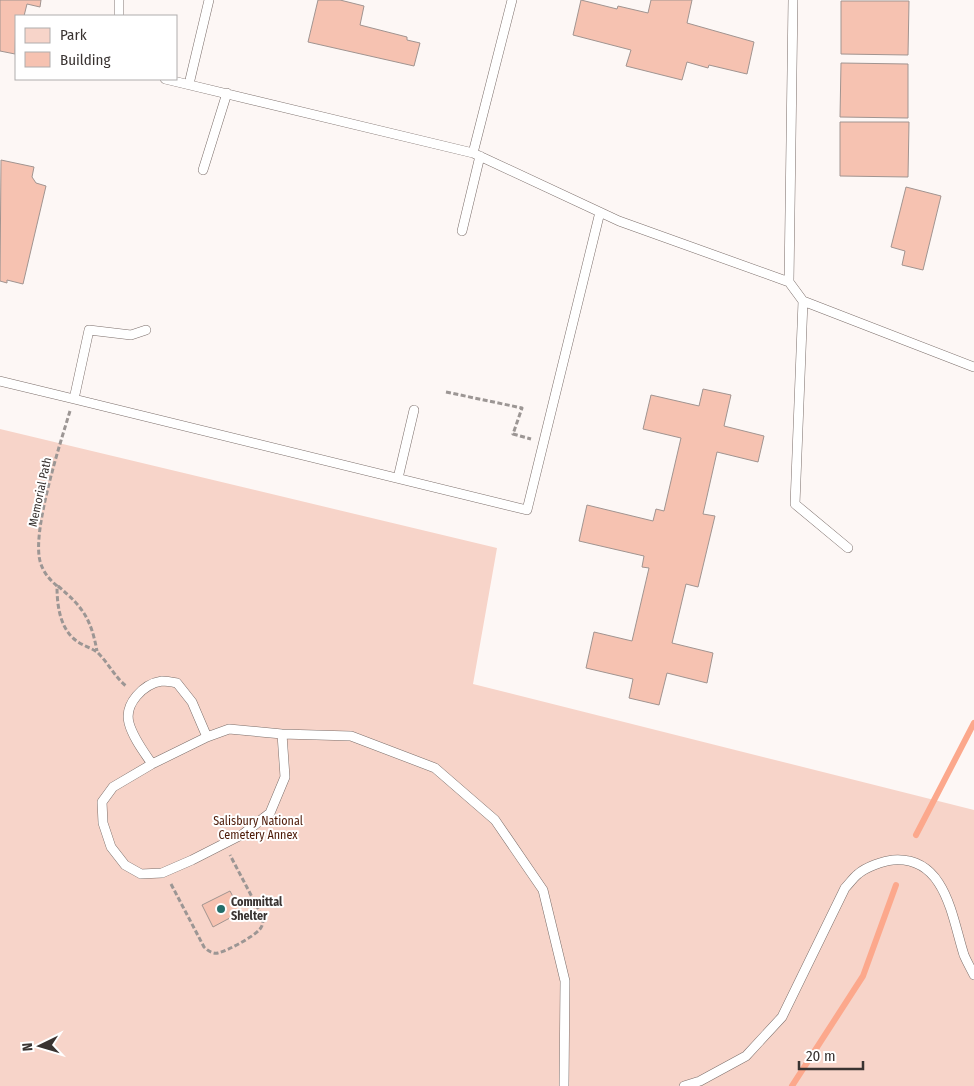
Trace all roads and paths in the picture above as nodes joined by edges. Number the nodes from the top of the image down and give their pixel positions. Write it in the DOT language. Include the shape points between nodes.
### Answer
graph roads {
  1 [pos="118,0"];
  2 [pos="209,0"];
  3 [pos="512,0"];
  4 [pos="793,0"];
  5 [pos="119,15"];
  6 [pos="171,80"];
  7 [pos="189,84"];
  8 [pos="227,94"];
  9 [pos="476,154"];
  10 [pos="203,170"];
  11 [pos="600,212"];
  12 [pos="462,230"];
  13 [pos="789,282"];
  14 [pos="803,301"];
  15 [pos="146,330"];
  16 [pos="973,365"];
  17 [pos="0,381"];
  18 [pos="446,392"];
  19 [pos="74,398"];
  20 [pos="414,410"];
  21 [pos="543,442"];
  22 [pos="398,478"];
  23 [pos="848,548"];
  24 [pos="57,586"];
  25 [pos="97,652"];
  26 [pos="137,696"];
  27 [pos="282,734"];
  28 [pos="208,737"];
  29 [pos="152,764"];
  30 [pos="224,844"];
  31 [pos="165,872"];
  32 [pos="974,976"];
  33 [pos="564,1086"];
  34 [pos="684,1086"];
  1 -- 5 [label="lane"];
  2 -- 7 [label="lane"];
  3 -- 9 [label="lane"];
  4 -- 13 [label="lane"];
  6 -- 7 [label="lane"];
  7 -- 8 [label="lane"];
  8 -- 9 [label="lane"];
  8 -- 10 [label="lane"];
  9 -- 11 [label="lane"];
  9 -- 12 [label="lane"];
  11 -- 13 [label="lane"];
  11 -- 21 [label="lane"];
  13 -- 14 [label="lane"];
  14 -- 16 [label="lane"];
  14 -- 23 [label="lane" via="795,504"];
  15 -- 19 [label="lane" via="131,334 89,330"];
  17 -- 19 [label="lane"];
  18 -- 21 [label="path" via="522,408 513,434"];
  19 -- 22 [label="lane"];
  19 -- 24 [label="path, Memorial Path" via="38,542 40,560 47,576"];
  20 -- 22 [label="lane"];
  21 -- 22 [label="lane" via="527,510"];
  24 -- 25 [label="path, Memorial Path" via="74,600 89,620"];
  24 -- 25 [label="path, Memorial Path" via="57,606 72,638"];
  25 -- 26 [label="path, Memorial Path"];
  26 -- 28 [label="lane" via="150,685 163,681 177,683 192,702"];
  26 -- 29 [label="lane" via="128,709 129,722"];
  27 -- 28 [label="lane" via="229,729"];
  27 -- 30 [label="lane" via="285,777 270,813"];
  27 -- 33 [label="lane" via="350,736 435,768 495,820 543,890 565,981"];
  28 -- 29 [label="lane"];
  29 -- 31 [label="lane" via="113,787 102,802 103,823 111,847 124,865 141,874"];
  30 -- 31 [label="lane"];
  30 -- 31 [label="path" via="263,918 263,924 256,934 220,953 207,951 204,947"];
  32 -- 34 [label="lane" via="964,956 941,884 920,864 886,861 859,873 845,888 782,1017 746,1056"];
}
